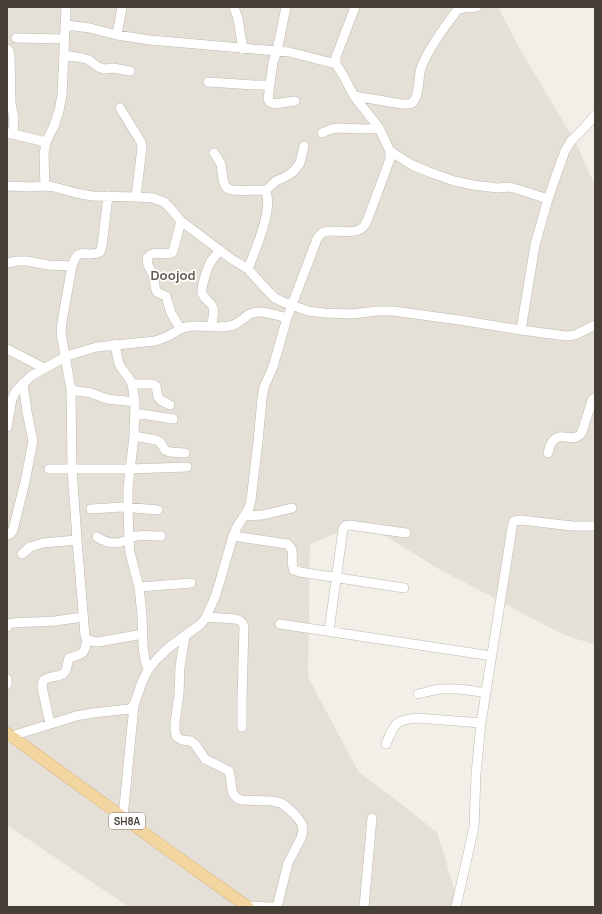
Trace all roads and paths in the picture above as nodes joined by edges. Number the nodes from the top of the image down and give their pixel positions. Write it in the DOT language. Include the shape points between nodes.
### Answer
graph roads {
  1 [pos="66,7"];
  2 [pos="122,7"];
  3 [pos="234,7"];
  4 [pos="286,7"];
  5 [pos="355,7"];
  6 [pos="477,7"];
  7 [pos="66,25"];
  8 [pos="117,34"];
  9 [pos="16,38"];
  10 [pos="65,39"];
  11 [pos="7,49"];
  12 [pos="242,49"];
  13 [pos="277,51"];
  14 [pos="64,55"];
  15 [pos="336,64"];
  16 [pos="130,71"];
  17 [pos="208,82"];
  18 [pos="270,85"];
  19 [pos="354,96"];
  20 [pos="295,101"];
  21 [pos="120,108"];
  22 [pos="595,115"];
  23 [pos="379,128"];
  24 [pos="10,133"];
  25 [pos="322,133"];
  26 [pos="46,142"];
  27 [pos="304,146"];
  28 [pos="390,151"];
  29 [pos="214,153"];
  30 [pos="7,186"];
  31 [pos="45,186"];
  32 [pos="265,191"];
  33 [pos="108,196"];
  34 [pos="136,197"];
  35 [pos="548,199"];
  36 [pos="181,221"];
  37 [pos="220,250"];
  38 [pos="7,263"];
  39 [pos="72,266"];
  40 [pos="248,269"];
  41 [pos="292,306"];
  42 [pos="287,318"];
  43 [pos="595,326"];
  44 [pos="211,327"];
  45 [pos="180,328"];
  46 [pos="521,330"];
  47 [pos="116,344"];
  48 [pos="7,349"];
  49 [pos="66,357"];
  50 [pos="44,368"];
  51 [pos="23,383"];
  52 [pos="132,384"];
  53 [pos="71,390"];
  54 [pos="595,398"];
  55 [pos="135,402"];
  56 [pos="170,405"];
  57 [pos="135,413"];
  58 [pos="174,419"];
  59 [pos="7,427"];
  60 [pos="134,436"];
  61 [pos="548,453"];
  62 [pos="185,454"];
  63 [pos="187,467"];
  64 [pos="49,469"];
  65 [pos="72,469"];
  66 [pos="130,469"];
  67 [pos="128,508"];
  68 [pos="292,508"];
  69 [pos="91,509"];
  70 [pos="158,510"];
  71 [pos="245,516"];
  72 [pos="595,526"];
  73 [pos="406,533"];
  74 [pos="7,535"];
  75 [pos="161,536"];
  76 [pos="233,536"];
  77 [pos="97,538"];
  78 [pos="129,539"];
  79 [pos="77,540"];
  80 [pos="22,554"];
  81 [pos="336,578"];
  82 [pos="191,583"];
  83 [pos="139,587"];
  84 [pos="404,588"];
  85 [pos="83,617"];
  86 [pos="206,617"];
  87 [pos="280,624"];
  88 [pos="7,627"];
  89 [pos="329,631"];
  90 [pos="143,634"];
  91 [pos="185,636"];
  92 [pos="87,640"];
  93 [pos="492,656"];
  94 [pos="148,670"];
  95 [pos="7,679"];
  96 [pos="7,684"];
  97 [pos="486,693"];
  98 [pos="418,694"];
  99 [pos="134,705"];
  100 [pos="481,723"];
  101 [pos="50,724"];
  102 [pos="242,727"];
  103 [pos="9,734"];
  104 [pos="386,744"];
  105 [pos="123,817"];
  106 [pos="372,818"];
  107 [pos="248,907"];
  108 [pos="271,907"];
  109 [pos="278,907"];
  110 [pos="364,907"];
  111 [pos="456,907"];
  1 -- 7 [label="street"];
  2 -- 8 [label="street"];
  3 -- 12 [label="street"];
  4 -- 13 [label="street"];
  5 -- 15 [label="street" via="336,57"];
  6 -- 19 [label="street" via="458,9 429,51 419,72 413,102 402,104"];
  7 -- 8 [label="street"];
  7 -- 10 [label="street"];
  8 -- 12 [label="street" via="150,40"];
  9 -- 10 [label="street"];
  10 -- 14 [label="street"];
  11 -- 24 [label="street" via="10,55 11,104 14,118"];
  12 -- 13 [label="street"];
  13 -- 15 [label="street"];
  13 -- 18 [label="street"];
  14 -- 16 [label="street" via="89,60 104,69"];
  14 -- 26 [label="street" via="59,111"];
  15 -- 19 [label="street"];
  17 -- 18 [label="street"];
  18 -- 20 [label="street" via="270,102 274,104"];
  19 -- 23 [label="street"];
  21 -- 34 [label="street" via="141,142"];
  22 -- 35 [label="street" via="565,151"];
  23 -- 25 [label="street" via="339,128"];
  23 -- 28 [label="street"];
  24 -- 26 [label="street"];
  26 -- 31 [label="street"];
  27 -- 32 [label="street" via="300,163 293,172 276,181"];
  28 -- 35 [label="street" via="412,165 454,181 498,188 508,187"];
  28 -- 41 [label="street" via="390,159 364,226 358,230 326,231 321,234"];
  29 -- 32 [label="street" via="221,164 224,185 228,189"];
  30 -- 31 [label="street"];
  31 -- 33 [label="street" via="92,196"];
  32 -- 40 [label="street" via="268,199 266,218"];
  33 -- 34 [label="street"];
  33 -- 39 [label="street" via="100,252 81,253"];
  34 -- 36 [label="street" via="153,198 164,202"];
  35 -- 46 [label="street" via="535,245"];
  36 -- 37 [label="street"];
  36 -- 45 [label="street" via="172,253 152,254 147,264 153,275 156,291 166,296 171,313"];
  37 -- 40 [label="street"];
  37 -- 44 [label="street" via="206,273 202,289 202,294 214,309"];
  38 -- 39 [label="street" via="27,261"];
  39 -- 49 [label="street" via="61,333"];
  40 -- 41 [label="street" via="275,298"];
  41 -- 42 [label="street"];
  41 -- 46 [label="street" via="324,313 393,311"];
  42 -- 44 [label="street" via="254,312 232,326"];
  42 -- 71 [label="street" via="273,367 264,387 252,500"];
  43 -- 46 [label="street" via="566,336"];
  44 -- 45 [label="street"];
  45 -- 47 [label="street" via="155,341"];
  47 -- 49 [label="street"];
  47 -- 52 [label="street" via="119,364"];
  48 -- 50 [label="street"];
  49 -- 50 [label="street"];
  49 -- 53 [label="street"];
  50 -- 51 [label="street"];
  51 -- 59 [label="street" via="12,399"];
  51 -- 74 [label="street" via="33,441 13,530"];
  52 -- 55 [label="street"];
  52 -- 56 [label="street" via="156,386 158,398"];
  53 -- 55 [label="street" via="107,399"];
  53 -- 65 [label="street"];
  54 -- 61 [label="street" via="580,436 557,437 553,440"];
  55 -- 57 [label="street"];
  57 -- 58 [label="street"];
  57 -- 60 [label="street"];
  60 -- 62 [label="street" via="156,440 165,450"];
  60 -- 66 [label="street"];
  63 -- 66 [label="street"];
  64 -- 65 [label="street"];
  65 -- 66 [label="street"];
  65 -- 79 [label="street"];
  66 -- 67 [label="street"];
  67 -- 69 [label="street"];
  67 -- 70 [label="street"];
  67 -- 78 [label="street"];
  68 -- 71 [label="street" via="263,515"];
  71 -- 76 [label="street"];
  72 -- 93 [label="street" via="514,521"];
  73 -- 81 [label="street" via="345,526"];
  75 -- 78 [label="street" via="137,536"];
  76 -- 81 [label="street" via="287,544 293,552 294,570"];
  76 -- 86 [label="street"];
  77 -- 78 [label="street" via="118,543"];
  78 -- 83 [label="street"];
  79 -- 80 [label="street" via="43,543 30,547"];
  79 -- 85 [label="street"];
  81 -- 84 [label="street"];
  81 -- 89 [label="street"];
  82 -- 83 [label="street"];
  83 -- 90 [label="street"];
  85 -- 88 [label="street" via="12,623"];
  85 -- 92 [label="street"];
  86 -- 91 [label="street"];
  86 -- 102 [label="street" via="235,619 243,623"];
  87 -- 89 [label="street"];
  89 -- 93 [label="street"];
  90 -- 92 [label="street" via="98,642"];
  90 -- 94 [label="street"];
  91 -- 94 [label="street" via="168,648"];
  91 -- 109 [label="street" via="175,723 177,737 195,744 205,758 229,771 236,798 280,803 298,817 302,824 301,838 288,863"];
  92 -- 101 [label="street" via="84,653 69,658 63,674 42,681"];
  93 -- 97 [label="street"];
  94 -- 99 [label="street"];
  95 -- 96 [label="street"];
  97 -- 98 [label="street" via="449,689"];
  97 -- 100 [label="street"];
  99 -- 101 [label="street" via="130,708 76,716"];
  99 -- 105 [label="street"];
  100 -- 104 [label="street" via="408,719 394,726"];
  100 -- 111 [label="street" via="474,827"];
  101 -- 103 [label="street"];
  103 -- 105 [label="main road, SH8A"];
  105 -- 107 [label="main road, SH8A"];
  106 -- 110 [label="street"];
  107 -- 108 [label="street"];
}
